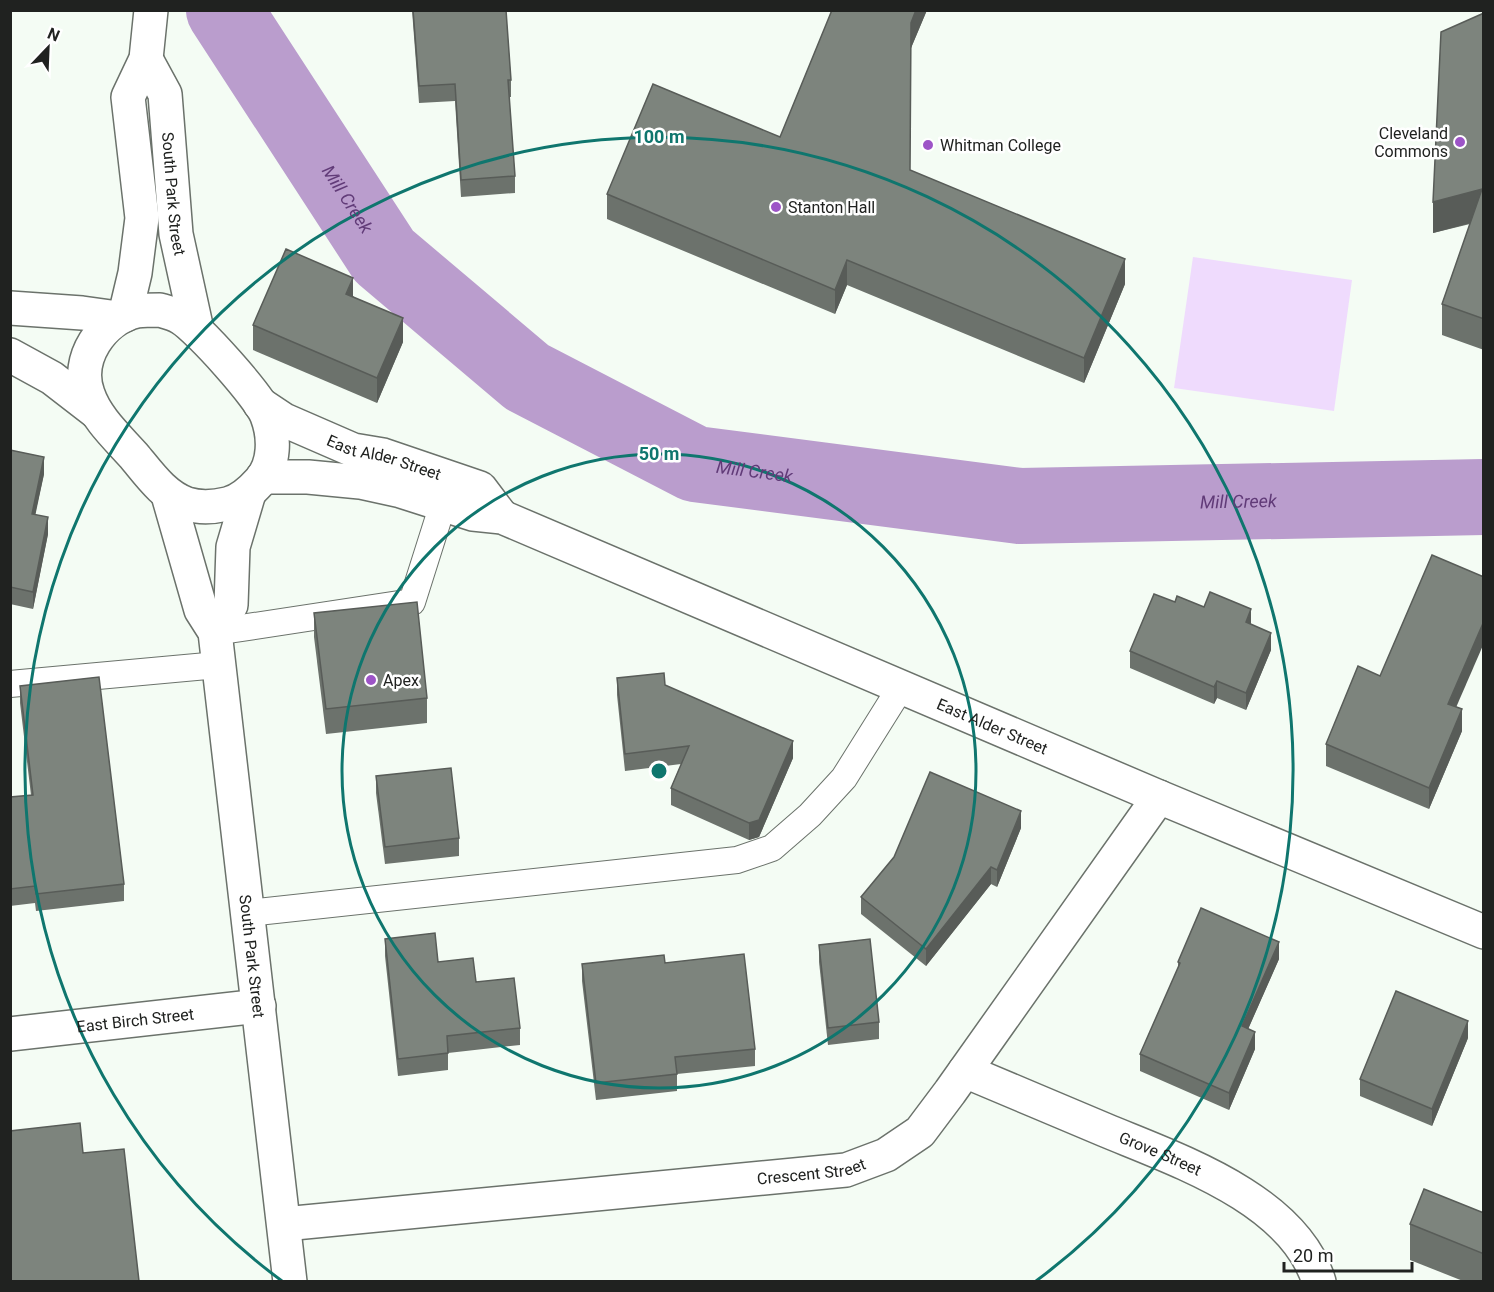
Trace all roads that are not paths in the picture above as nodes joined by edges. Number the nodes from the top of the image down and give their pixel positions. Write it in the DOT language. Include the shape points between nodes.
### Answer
graph roads {
  1 [pos="151,10"];
  2 [pos="146,59"];
  3 [pos="10,308"];
  4 [pos="121,317"];
  5 [pos="197,330"];
  6 [pos="10,356"];
  7 [pos="260,404"];
  8 [pos="96,412"];
  9 [pos="256,485"];
  10 [pos="168,495"];
  11 [pos="443,504"];
  12 [pos="502,517"];
  13 [pos="215,632"];
  14 [pos="218,665"];
  15 [pos="10,684"];
  16 [pos="901,687"];
  17 [pos="1159,796"];
  18 [pos="248,913"];
  19 [pos="1484,932"];
  20 [pos="258,1006"];
  21 [pos="10,1034"];
  22 [pos="965,1071"];
  23 [pos="284,1224"];
  24 [pos="290,1281"];
  25 [pos="1319,1281"];
  1 -- 2 [label="main road"];
  2 -- 4 [label="main road" via="128,97 142,218 135,273"];
  2 -- 5 [label="main road, South Park Street" via="165,94 176,234"];
  3 -- 4 [label="main road"];
  4 -- 5 [label="main road" via="160,310 180,317"];
  4 -- 8 [label="main road" via="101,332 90,350 85,371 87,393"];
  5 -- 7 [label="main road"];
  6 -- 8 [label="main road" via="52,378"];
  7 -- 9 [label="main road" via="273,435 272,457"];
  7 -- 12 [label="main road, East Alder Street" via="284,420 352,450 382,455 480,488"];
  8 -- 10 [label="main road"];
  9 -- 10 [label="main road" via="230,503 209,507 187,504"];
  9 -- 11 [label="main road, East Alder Street" via="308,477 360,482"];
  9 -- 13 [label="main road" via="233,547 231,606"];
  10 -- 13 [label="main road, South Park Street" via="201,610"];
  11 -- 12 [label="main road, East Alder Street" via="473,514"];
  11 -- 13 [label="lane" via="412,602"];
  12 -- 16 [label="main road, East Alder Street"];
  13 -- 14 [label="main road, South Park Street"];
  14 -- 15 [label="lane"];
  14 -- 18 [label="main road, South Park Street"];
  16 -- 17 [label="main road, East Alder Street"];
  16 -- 18 [label="lane" via="844,778 810,815 771,848 737,860"];
  17 -- 19 [label="main road, East Alder Street"];
  17 -- 22 [label="main road, Crescent Street"];
  18 -- 20 [label="main road, South Park Street"];
  20 -- 21 [label="main road, East Birch Street"];
  20 -- 23 [label="main road, South Park Street"];
  22 -- 23 [label="main road, Crescent Street" via="920,1132 886,1155 846,1170"];
  22 -- 25 [label="main road, Grove Street" via="1200,1169 1245,1195 1286,1227 1314,1265"];
  23 -- 24 [label="main road, South Park Street"];
}
